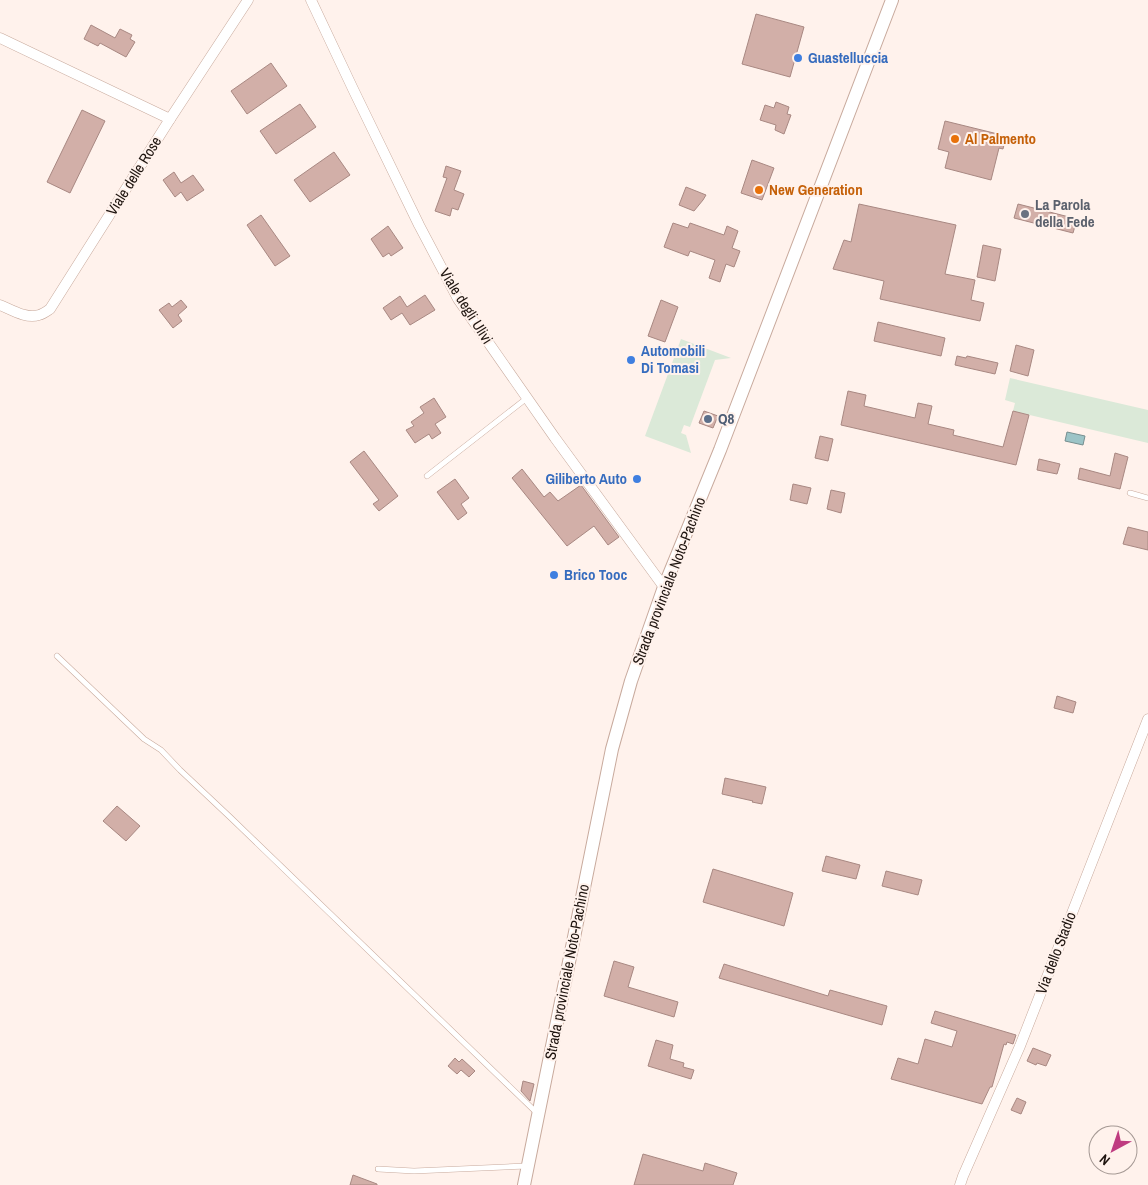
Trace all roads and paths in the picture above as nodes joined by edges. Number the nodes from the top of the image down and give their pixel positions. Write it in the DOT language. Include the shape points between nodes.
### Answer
graph roads {
  1 [pos="248,0"];
  2 [pos="311,0"];
  3 [pos="892,0"];
  4 [pos="0,38"];
  5 [pos="170,119"];
  6 [pos="0,305"];
  7 [pos="527,398"];
  8 [pos="427,476"];
  9 [pos="1130,493"];
  10 [pos="1148,498"];
  11 [pos="664,587"];
  12 [pos="57,656"];
  13 [pos="1148,719"];
  14 [pos="538,1114"];
  15 [pos="528,1166"];
  16 [pos="378,1169"];
  17 [pos="524,1185"];
  18 [pos="960,1185"];
  1 -- 5 [label="street, Viale delle Rose"];
  2 -- 7 [label="street, Viale degli Ulivi" via="419,226 458,299"];
  3 -- 11 [label="street, Strada provinciale Noto-Pachino" via="720,450"];
  4 -- 5 [label="street"];
  5 -- 6 [label="street, Viale delle Rose" via="50,309 40,315 28,316"];
  7 -- 8 [label="lane"];
  7 -- 11 [label="street, Viale degli Ulivi"];
  9 -- 10 [label="lane"];
  11 -- 14 [label="street, Strada provinciale Noto-Pachino" via="630,682 612,749"];
  12 -- 14 [label="lane" via="144,739 161,750"];
  13 -- 18 [label="street, Via dello Stadio" via="1020,1046"];
  14 -- 15 [label="street, Strada provinciale Noto-Pachino"];
  15 -- 16 [label="lane" via="414,1171"];
  15 -- 17 [label="street, Strada provinciale Noto-Pachino"];
}
